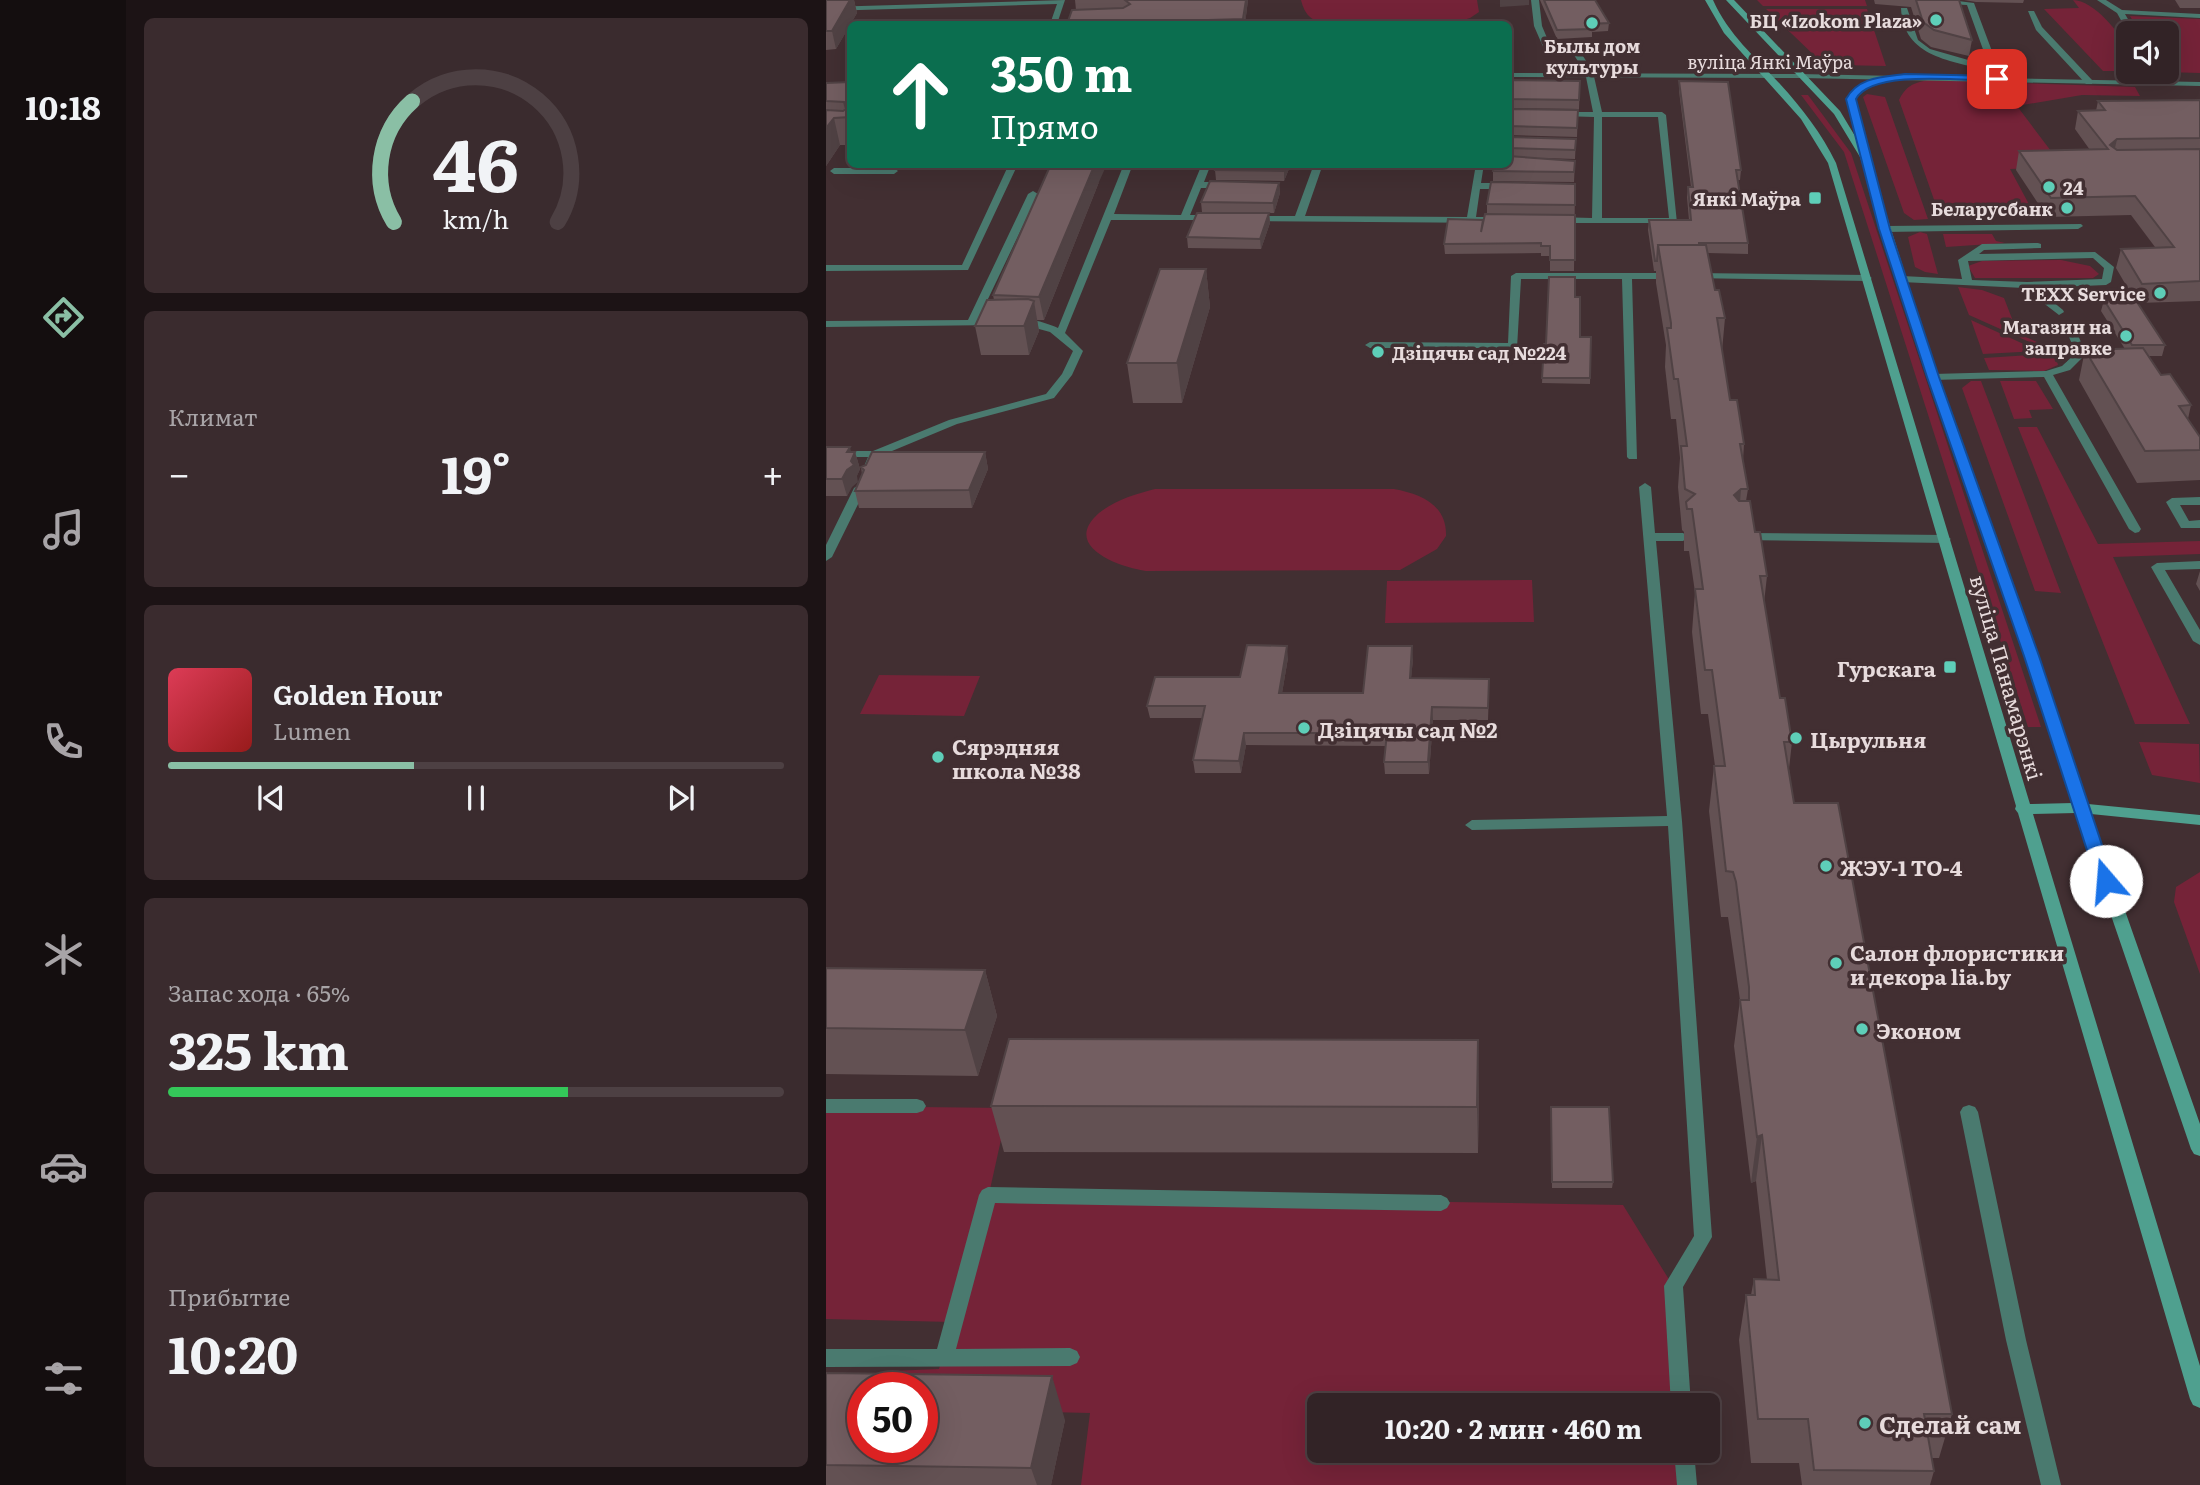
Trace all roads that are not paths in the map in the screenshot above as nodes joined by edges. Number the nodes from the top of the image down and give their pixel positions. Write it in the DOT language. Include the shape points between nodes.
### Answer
graph roads {
  1 [pos="1535,0"];
  2 [pos="1709,0"];
  3 [pos="1730,0"];
  4 [pos="2101,0"];
  5 [pos="1951,2"];
  6 [pos="826,9"];
  7 [pos="1905,10"];
  8 [pos="2120,12"];
  9 [pos="2031,13"];
  10 [pos="2200,16"];
  11 [pos="1068,18"];
  12 [pos="1055,21"];
  13 [pos="1058,21"];
  14 [pos="2125,21"];
  15 [pos="1996,74"];
  16 [pos="1512,75"];
  17 [pos="1768,76"];
  18 [pos="1802,76"];
  19 [pos="1591,77"];
  20 [pos="1905,77"];
  21 [pos="2089,82"];
  22 [pos="2116,82"];
  23 [pos="2179,84"];
  24 [pos="2200,84"];
  25 [pos="1547,114"];
  26 [pos="1598,115"];
  27 [pos="1864,157"];
  28 [pos="869,168"];
  29 [pos="1012,168"];
  30 [pos="1127,168"];
  31 [pos="1205,168"];
  32 [pos="1318,168"];
  33 [pos="1479,168"];
  34 [pos="834,171"];
  35 [pos="894,171"];
  36 [pos="1199,185"];
  37 [pos="1235,185"];
  38 [pos="1476,186"];
  39 [pos="1514,187"];
  40 [pos="1033,194"];
  41 [pos="1108,217"];
  42 [pos="1184,218"];
  43 [pos="1222,218"];
  44 [pos="1235,218"];
  45 [pos="1299,219"];
  46 [pos="1471,219"];
  47 [pos="1509,220"];
  48 [pos="1547,220"];
  49 [pos="1597,220"];
  50 [pos="2078,226"];
  51 [pos="1885,229"];
  52 [pos="2038,246"];
  53 [pos="1967,257"];
  54 [pos="826,268"];
  55 [pos="1627,276"];
  56 [pos="1867,278"];
  57 [pos="1902,279"];
  58 [pos="1967,281"];
  59 [pos="2027,285"];
  60 [pos="2059,312"];
  61 [pos="972,323"];
  62 [pos="826,324"];
  63 [pos="2070,328"];
  64 [pos="1061,332"];
  65 [pos="1370,345"];
  66 [pos="2091,367"];
  67 [pos="2066,368"];
  68 [pos="2047,374"];
  69 [pos="1933,377"];
  70 [pos="875,453"];
  71 [pos="826,454"];
  72 [pos="1633,457"];
  73 [pos="1646,487"];
  74 [pos="2200,501"];
  75 [pos="2200,524"];
  76 [pos="2135,529"];
  77 [pos="1651,537"];
  78 [pos="1682,537"];
  79 [pos="1739,537"];
  80 [pos="1945,539"];
  81 [pos="826,557"];
  82 [pos="2200,565"];
  83 [pos="2200,641"];
  84 [pos="2083,808"];
  85 [pos="2022,809"];
  86 [pos="2200,820"];
  87 [pos="1675,821"];
  88 [pos="1472,825"];
  89 [pos="917,1105"];
  90 [pos="826,1107"];
  91 [pos="1969,1112"];
  92 [pos="2200,1149"];
  93 [pos="1441,1203"];
  94 [pos="1070,1357"];
  95 [pos="826,1358"];
  96 [pos="944,1358"];
  97 [pos="1680,1393"];
  98 [pos="2200,1399"];
  99 [pos="1685,1463"];
  100 [pos="1687,1485"];
  101 [pos="2051,1485"];
  1 -- 19 [label="street" via="1538,26 1547,47 1575,50"];
  2 -- 17 [label="main road, вуліца Панамарэнкі" via="1726,32"];
  3 -- 18 [label="main road, вуліца Панамарэнкі"];
  4 -- 8 [label="street"];
  5 -- 15 [label="street" via="1970,3"];
  6 -- 12 [label="street" via="1062,2"];
  7 -- 15 [label="street" via="1915,41 1927,51"];
  8 -- 10 [label="street"];
  8 -- 14 [label="street"];
  9 -- 21 [label="street" via="2039,29"];
  11 -- 13 [label="street"];
  15 -- 20 [label="street, вуліца Янкі Маўра"];
  15 -- 21 [label="street, вуліца Янкі Маўра"];
  16 -- 19 [label="street, вуліца Янкі Маўра"];
  17 -- 18 [label="street, вуліца Янкі Маўра"];
  17 -- 19 [label="street, вуліца Янкі Маўра"];
  17 -- 56 [label="main road, вуліца Панамарэнкі" via="1826,151"];
  18 -- 20 [label="street, вуліца Янкі Маўра"];
  18 -- 27 [label="main road, вуліца Панамарэнкі" via="1837,113"];
  19 -- 26 [label="street"];
  20 -- 27 [label="main road" via="1873,81 1856,90 1851,99"];
  21 -- 22 [label="street, вуліца Янкі Маўра"];
  23 -- 24 [label="street, вуліца Янкі Маўра"];
  25 -- 26 [label="street"];
  26 -- 49 [label="street"];
  26 -- 49 [label="street" via="1662,115 1674,221"];
  27 -- 51 [label="main road, вуліца Панамарэнкі"];
  28 -- 34 [label="street"];
  28 -- 35 [label="street"];
  29 -- 54 [label="street" via="965,268"];
  30 -- 41 [label="street"];
  31 -- 36 [label="street"];
  32 -- 45 [label="street"];
  33 -- 38 [label="street"];
  36 -- 37 [label="street"];
  36 -- 42 [label="street"];
  38 -- 39 [label="street"];
  38 -- 46 [label="street"];
  40 -- 61 [label="street"];
  41 -- 42 [label="street"];
  41 -- 64 [label="street"];
  42 -- 43 [label="street"];
  44 -- 45 [label="street"];
  45 -- 46 [label="street"];
  46 -- 47 [label="street"];
  48 -- 49 [label="street"];
  50 -- 51 [label="street"];
  51 -- 57 [label="main road, вуліца Панамарэнкі"];
  52 -- 53 [label="street" via="1982,247"];
  53 -- 58 [label="street" via="1963,260"];
  53 -- 59 [label="street" via="2095,255 2109,267 2106,282"];
  55 -- 56 [label="street"];
  55 -- 65 [label="street" via="1516,276 1513,346"];
  55 -- 72 [label="street"];
  56 -- 80 [label="main road, вуліца Панамарэнкі"];
  57 -- 58 [label="street"];
  57 -- 69 [label="main road, вуліца Панамарэнкі"];
  58 -- 59 [label="street"];
  59 -- 60 [label="street"];
  61 -- 62 [label="street"];
  61 -- 64 [label="street" via="1035,323"];
  63 -- 67 [label="street" via="2081,354"];
  64 -- 70 [label="street" via="1077,351 1067,375 1050,396 953,422"];
  66 -- 67 [label="street"];
  67 -- 68 [label="street"];
  68 -- 69 [label="street"];
  68 -- 76 [label="street"];
  69 -- 84 [label="main road, вуліца Панамарэнкі"];
  70 -- 71 [label="street"];
  70 -- 81 [label="street"];
  73 -- 77 [label="street"];
  74 -- 75 [label="street" via="2172,502 2185,525"];
  77 -- 78 [label="street"];
  77 -- 87 [label="street"];
  79 -- 80 [label="street"];
  80 -- 85 [label="main road, вуліца Панамарэнкі"];
  82 -- 83 [label="street" via="2157,567"];
  84 -- 85 [label="main road"];
  84 -- 86 [label="main road"];
  84 -- 92 [label="main road, вуліца Панамарэнкі"];
  85 -- 98 [label="main road, вуліца Панамарэнкі"];
  87 -- 88 [label="street"];
  87 -- 97 [label="street" via="1703,1237 1672,1286"];
  89 -- 90 [label="street"];
  91 -- 101 [label="street"];
  93 -- 96 [label="street" via="988,1195"];
  94 -- 96 [label="street"];
  95 -- 96 [label="street"];
  99 -- 100 [label="street"];
}
